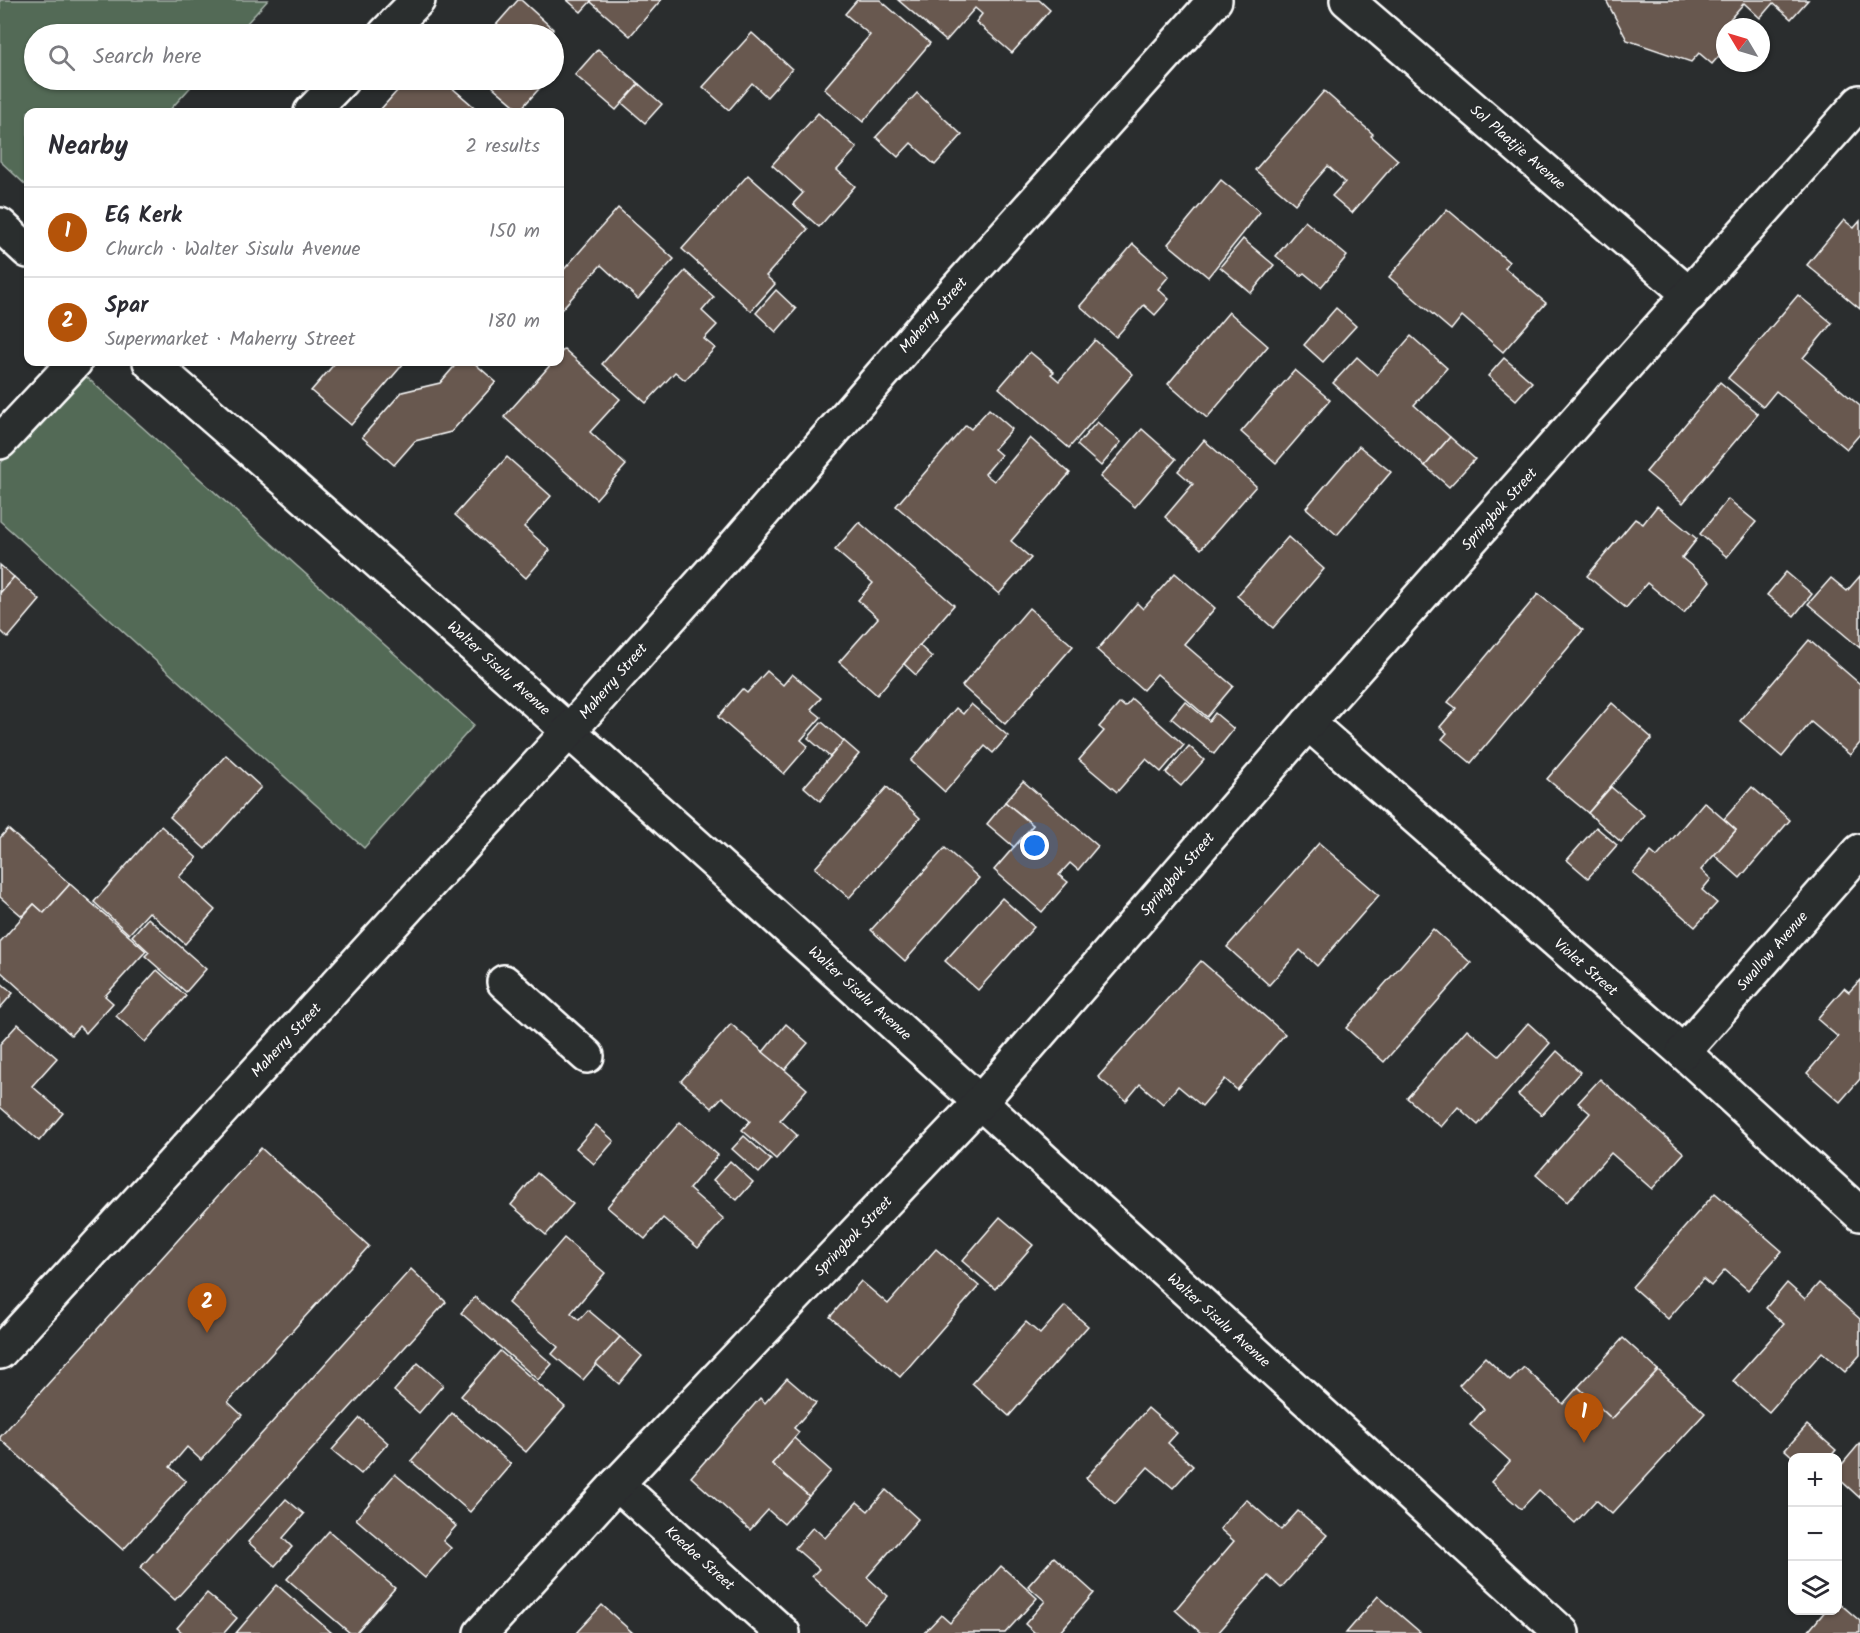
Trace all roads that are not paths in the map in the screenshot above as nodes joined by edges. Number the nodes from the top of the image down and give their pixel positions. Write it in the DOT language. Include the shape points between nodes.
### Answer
graph roads {
  1 [pos="418,0"];
  2 [pos="1215,0"];
  3 [pos="1347,0"];
  4 [pos="395,24"];
  5 [pos="332,90"];
  6 [pos="1860,102"];
  7 [pos="315,108"];
  8 [pos="0,225"];
  9 [pos="24,247"];
  10 [pos="1690,294"];
  11 [pos="71,366"];
  12 [pos="155,366"];
  13 [pos="0,442"];
  14 [pos="1308,723"];
  15 [pos="569,731"];
  16 [pos="1860,851"];
  17 [pos="504,982"];
  18 [pos="1683,1052"];
  19 [pos="587,1056"];
  20 [pos="981,1101"];
  21 [pos="1860,1215"];
  22 [pos="0,1352"];
  23 [pos="617,1484"];
  24 [pos="481,1633"];
  25 [pos="783,1633"];
  26 [pos="1562,1633"];
  1 -- 4 [label="street"];
  2 -- 15 [label="street, Maherry Street" via="928,320"];
  3 -- 10 [label="street, Sol Plaatjie Avenue"];
  5 -- 7 [label="street"];
  6 -- 10 [label="street, Springbok Street"];
  8 -- 9 [label="street"];
  10 -- 14 [label="street, Springbok Street"];
  11 -- 13 [label="street"];
  12 -- 15 [label="street, Walter Sisulu Avenue"];
  14 -- 18 [label="street, Violet Street"];
  14 -- 20 [label="street, Springbok Street"];
  15 -- 20 [label="street, Walter Sisulu Avenue"];
  15 -- 22 [label="street, Maherry Street"];
  16 -- 18 [label="street, Swallow Avenue"];
  17 -- 19 [label="street"];
  18 -- 21 [label="street, Violet Street"];
  20 -- 23 [label="street, Springbok Street"];
  20 -- 26 [label="street, Walter Sisulu Avenue"];
  23 -- 24 [label="street, Springbok Street"];
  23 -- 25 [label="street, Koedoe Street"];
}
